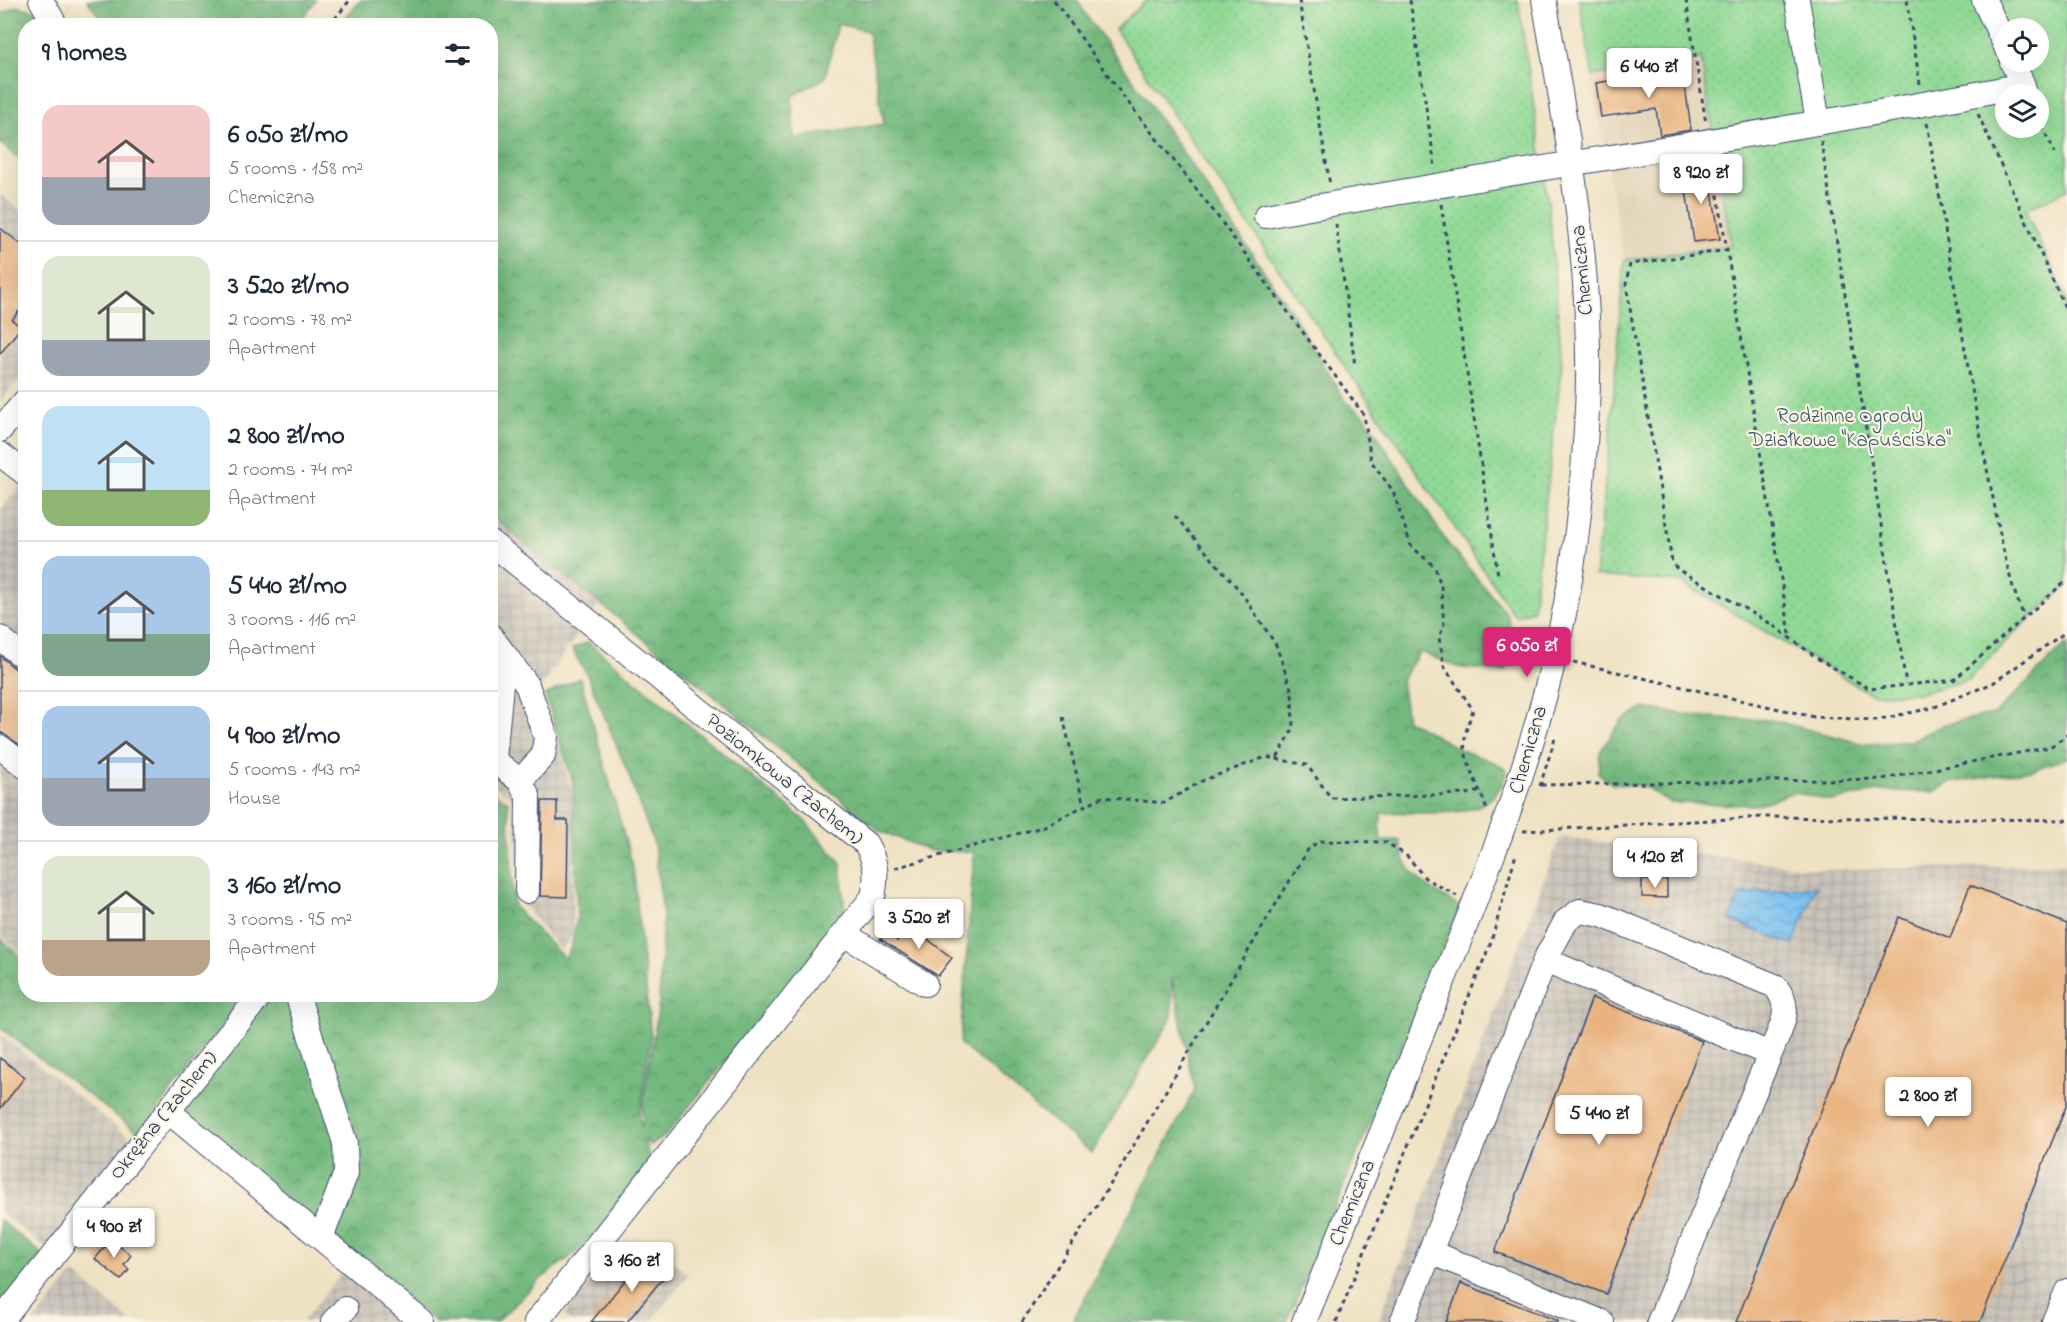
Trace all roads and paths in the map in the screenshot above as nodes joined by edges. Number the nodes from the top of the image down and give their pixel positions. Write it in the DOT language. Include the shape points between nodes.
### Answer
graph roads {
  1 [pos="41,0"];
  2 [pos="350,0"];
  3 [pos="1054,0"];
  4 [pos="1410,0"];
  5 [pos="1544,0"];
  6 [pos="1686,0"];
  7 [pos="1797,0"];
  8 [pos="1907,0"];
  9 [pos="1984,0"];
  10 [pos="51,18"];
  11 [pos="335,18"];
  12 [pos="1995,24"];
  13 [pos="2017,72"];
  14 [pos="1970,96"];
  15 [pos="1923,104"];
  16 [pos="1818,122"];
  17 [pos="2048,138"];
  18 [pos="1709,140"];
  19 [pos="2055,153"];
  20 [pos="1572,162"];
  21 [pos="1438,184"];
  22 [pos="1266,216"];
  23 [pos="1728,250"];
  24 [pos="2067,312"];
  25 [pos="18,409"];
  26 [pos="0,430"];
  27 [pos="0,454"];
  28 [pos="18,468"];
  29 [pos="1175,516"];
  30 [pos="498,548"];
  31 [pos="1498,575"];
  32 [pos="2067,580"];
  33 [pos="2025,617"];
  34 [pos="2067,631"];
  35 [pos="0,638"];
  36 [pos="1791,640"];
  37 [pos="498,646"];
  38 [pos="18,652"];
  39 [pos="1555,656"];
  40 [pos="1906,684"];
  41 [pos="1063,717"];
  42 [pos="2067,735"];
  43 [pos="0,747"];
  44 [pos="1277,758"];
  45 [pos="18,761"];
  46 [pos="498,762"];
  47 [pos="520,781"];
  48 [pos="1541,785"];
  49 [pos="1482,791"];
  50 [pos="1084,806"];
  51 [pos="2067,820"];
  52 [pos="1516,838"];
  53 [pos="877,876"];
  54 [pos="527,891"];
  55 [pos="1474,903"];
  56 [pos="844,934"];
  57 [pos="1545,960"];
  58 [pos="925,984"];
  59 [pos="255,1002"];
  60 [pos="300,1002"];
  61 [pos="1770,1054"];
  62 [pos="168,1111"];
  63 [pos="321,1238"];
  64 [pos="1430,1252"];
  65 [pos="0,1322"];
  66 [pos="422,1322"];
  67 [pos="536,1322"];
  68 [pos="1022,1322"];
  69 [pos="1304,1322"];
  70 [pos="1336,1322"];
  71 [pos="1402,1322"];
  72 [pos="1602,1322"];
  73 [pos="1659,1322"];
  1 -- 10 [label="street"];
  2 -- 11 [label="path"];
  3 -- 49 [label="path" via="1364,414 1371,461 1393,491 1411,546 1435,567 1441,586 1444,626 1439,637 1444,666 1473,710 1464,740 1469,766"];
  4 -- 21 [label="path"];
  5 -- 20 [label="street, Chemiczna"];
  6 -- 18 [label="path"];
  7 -- 16 [label="street"];
  8 -- 15 [label="path"];
  9 -- 12 [label="street"];
  13 -- 14 [label="street" via="2023,85"];
  14 -- 15 [label="street"];
  14 -- 24 [label="path"];
  15 -- 16 [label="street"];
  15 -- 33 [label="path" via="1982,446 2015,591"];
  16 -- 18 [label="street"];
  16 -- 40 [label="path"];
  17 -- 19 [label="path"];
  18 -- 20 [label="street"];
  18 -- 23 [label="path"];
  20 -- 21 [label="street"];
  20 -- 39 [label="street, Chemiczna" via="1587,326 1587,410 1571,577"];
  21 -- 22 [label="street"];
  21 -- 31 [label="path"];
  23 -- 36 [label="path"];
  23 -- 36 [label="path" via="1630,264 1626,284 1672,562 1677,569 1771,624"];
  25 -- 26 [label="street"];
  27 -- 28 [label="street"];
  29 -- 44 [label="path" via="1241,592 1276,645 1292,692 1293,729"];
  30 -- 53 [label="street, Poziomkowa (Zachem)" via="866,844 876,860"];
  32 -- 33 [label="path"];
  33 -- 40 [label="path" via="1954,680"];
  34 -- 39 [label="path" via="1993,683 1932,708 1876,720 1814,717"];
  35 -- 38 [label="street"];
  36 -- 40 [label="path" via="1870,689"];
  37 -- 47 [label="street" via="528,685 546,737 543,756"];
  39 -- 52 [label="street, Chemiczna"];
  41 -- 50 [label="path"];
  42 -- 48 [label="path" via="2050,747 1882,779"];
  43 -- 45 [label="street"];
  44 -- 49 [label="path" via="1307,765 1331,798"];
  44 -- 50 [label="path" via="1266,757 1204,780 1164,803 1102,797"];
  46 -- 47 [label="street"];
  47 -- 54 [label="street" via="528,796"];
  49 -- 52 [label="path" via="1488,814"];
  50 -- 53 [label="path" via="1042,827 895,867"];
  51 -- 52 [label="path" via="1763,817"];
  52 -- 55 [label="street, Chemiczna"];
  52 -- 70 [label="path" via="1491,942"];
  53 -- 56 [label="street" via="873,897"];
  55 -- 68 [label="path" via="1425,878 1394,845 1386,842 1320,842 1309,848 1141,1135"];
  55 -- 69 [label="street, Chemiczna"];
  56 -- 58 [label="street"];
  56 -- 67 [label="street"];
  57 -- 61 [label="street"];
  57 -- 61 [label="street" via="1566,921 1580,911 1601,915 1775,986 1784,998 1786,1010"];
  57 -- 64 [label="street"];
  59 -- 62 [label="street, Okrężna (Zachem)"];
  60 -- 63 [label="street" via="345,1143 346,1173"];
  61 -- 73 [label="street"];
  62 -- 63 [label="street"];
  62 -- 65 [label="street, Okrężna (Zachem)"];
  63 -- 66 [label="street"];
  64 -- 71 [label="street"];
  64 -- 72 [label="street"];
}
